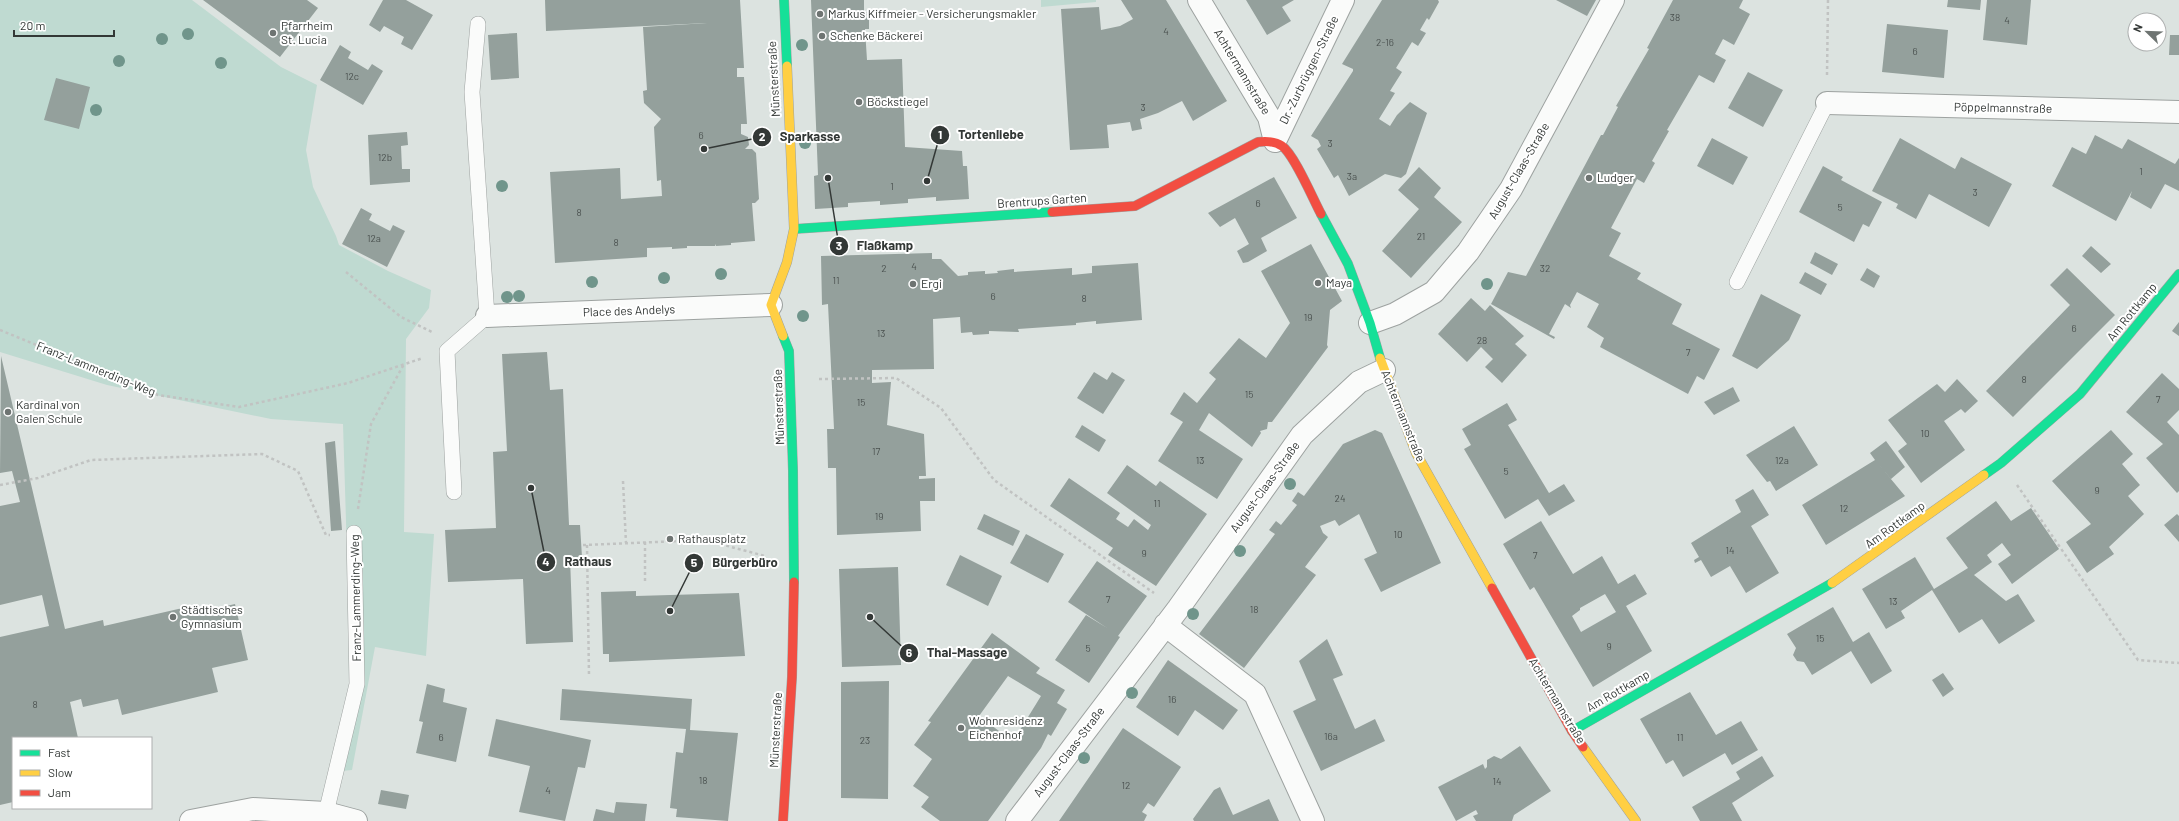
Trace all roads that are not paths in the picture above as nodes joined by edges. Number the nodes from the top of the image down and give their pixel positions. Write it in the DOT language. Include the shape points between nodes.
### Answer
graph roads {
  1 [pos="784,0"];
  2 [pos="1199,0"];
  3 [pos="1343,0"];
  4 [pos="1613,0"];
  5 [pos="478,24"];
  6 [pos="1827,103"];
  7 [pos="2179,112"];
  8 [pos="1275,141"];
  9 [pos="794,229"];
  10 [pos="2179,274"];
  11 [pos="1737,282"];
  12 [pos="771,305"];
  13 [pos="487,316"];
  14 [pos="1370,324"];
  15 [pos="1384,370"];
  16 [pos="454,492"];
  17 [pos="354,533"];
  18 [pos="1172,617"];
  19 [pos="1572,731"];
  20 [pos="344,818"];
  21 [pos="191,821"];
  22 [pos="783,821"];
  23 [pos="1016,821"];
  24 [pos="1313,821"];
  25 [pos="1636,821"];
  1 -- 9 [label="street, Münsterstraße"];
  2 -- 8 [label="street, Achtermannstraße" via="1269,117"];
  3 -- 8 [label="street, Dr.-Zurbrüggen-Straße"];
  4 -- 14 [label="street, August-Claas-Straße" via="1511,189 1468,252 1434,292 1395,314"];
  5 -- 13 [label="lane" via="472,92"];
  6 -- 7 [label="street, Pöppelmannstraße"];
  6 -- 11 [label="lane"];
  8 -- 9 [label="street, Brentrups Garten" via="1258,142 1135,206"];
  8 -- 14 [label="street, Achtermannstraße" via="1288,151 1348,264"];
  9 -- 12 [label="street, Münsterstraße" via="787,262"];
  10 -- 19 [label="street, Am Rottkamp" via="2080,394 2002,463 1842,577"];
  12 -- 13 [label="street, Place des Andelys"];
  12 -- 22 [label="street, Münsterstraße" via="789,351 790,380 794,557 792,677"];
  13 -- 16 [label="lane" via="451,348"];
  14 -- 15 [label="street, Achtermannstraße"];
  15 -- 18 [label="street, August-Claas-Straße" via="1359,382 1302,435"];
  15 -- 19 [label="street, Achtermannstraße" via="1416,453"];
  17 -- 20 [label="lane, Franz-Lammerding-Weg" via="357,684"];
  18 -- 23 [label="street, August-Claas-Straße"];
  18 -- 24 [label="street" via="1255,694"];
  19 -- 25 [label="street, Achtermannstraße"];
  20 -- 21 [label="street" via="253,809"];
}
